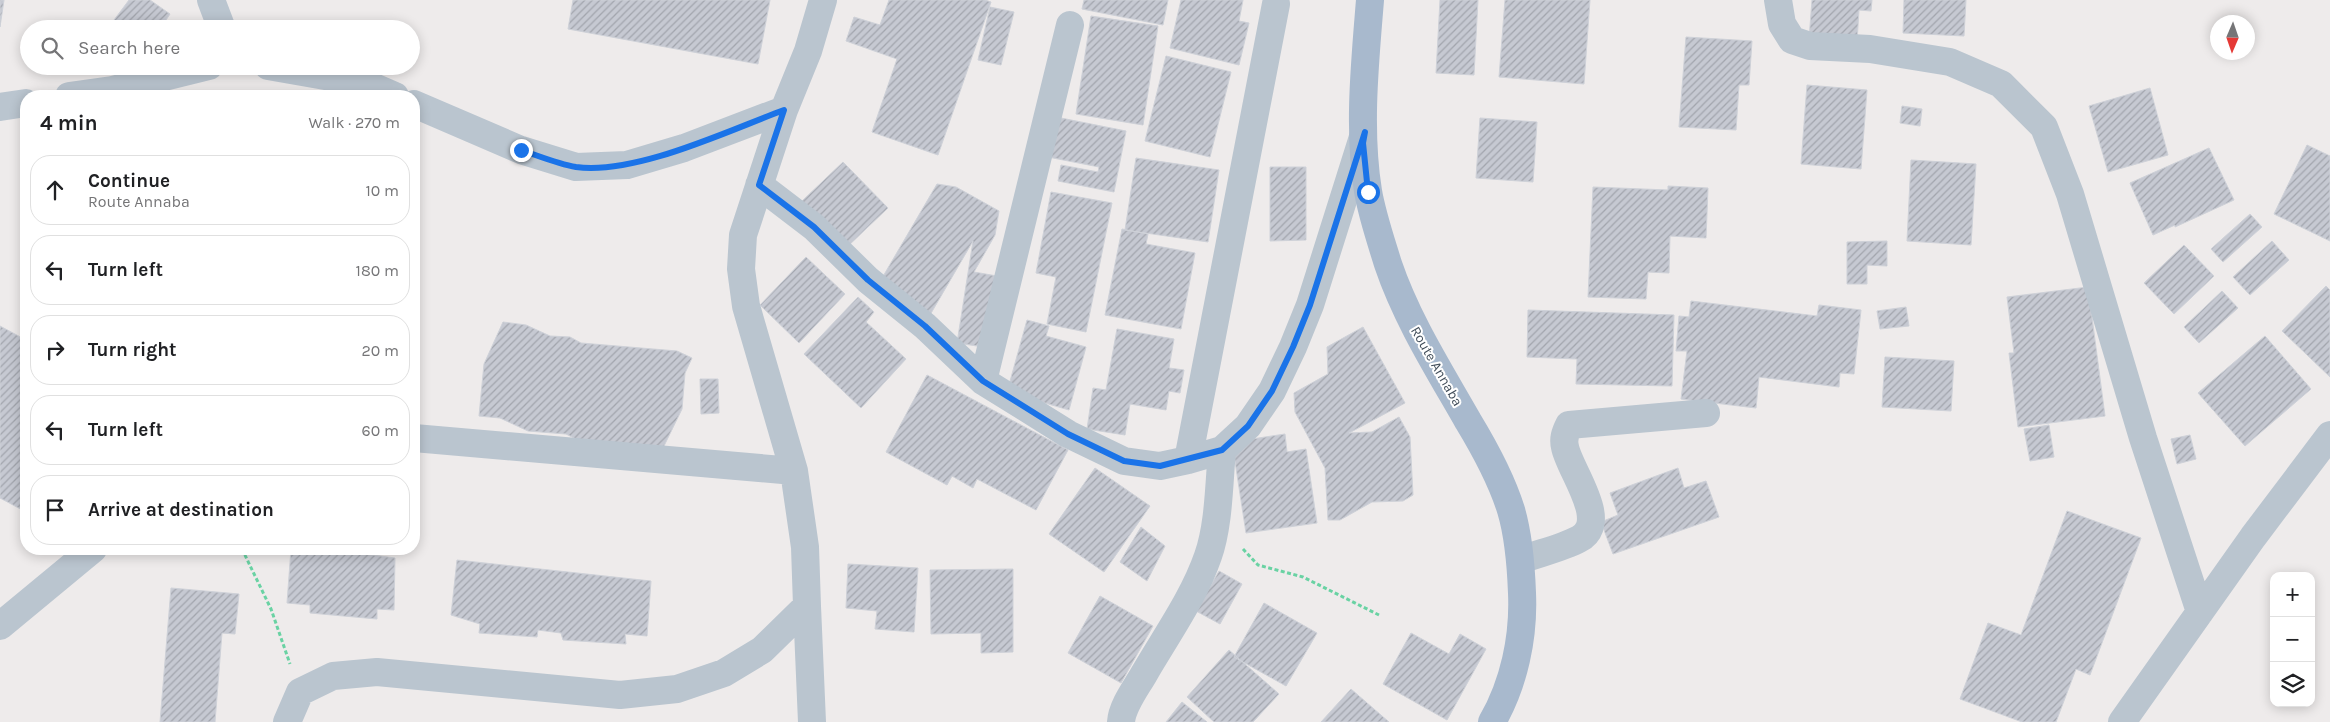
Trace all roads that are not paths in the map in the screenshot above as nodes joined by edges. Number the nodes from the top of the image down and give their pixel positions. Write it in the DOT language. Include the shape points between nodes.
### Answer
graph roads {
  1 [pos="211,0"];
  2 [pos="823,0"];
  3 [pos="1370,0"];
  4 [pos="1778,0"];
  5 [pos="1276,4"];
  6 [pos="219,20"];
  7 [pos="1070,25"];
  8 [pos="176,75"];
  9 [pos="319,75"];
  10 [pos="122,90"];
  11 [pos="381,90"];
  12 [pos="20,104"];
  13 [pos="0,107"];
  14 [pos="420,107"];
  15 [pos="784,110"];
  16 [pos="1365,132"];
  17 [pos="759,185"];
  18 [pos="983,381"];
  19 [pos="1706,413"];
  20 [pos="2330,435"];
  21 [pos="420,439"];
  22 [pos="1222,450"];
  23 [pos="1188,460"];
  24 [pos="794,471"];
  25 [pos="86,555"];
  26 [pos="1521,560"];
  27 [pos="806,606"];
  28 [pos="2200,612"];
  29 [pos="0,626"];
  30 [pos="300,692"];
  31 [pos="287,722"];
  32 [pos="305,722"];
  33 [pos="812,722"];
  34 [pos="1121,722"];
  35 [pos="1492,722"];
  36 [pos="2122,722"];
  1 -- 6 [label="street"];
  2 -- 15 [label="street" via="808,51"];
  3 -- 16 [label="main road, Route Annaba" via="1364,76"];
  4 -- 28 [label="street" via="1782,24 1792,40 1810,46 1870,49 1950,62 2001,84 2044,127 2070,194 2143,438"];
  5 -- 23 [label="street"];
  7 -- 18 [label="street"];
  8 -- 10 [label="street"];
  9 -- 11 [label="street" via="365,83"];
  12 -- 13 [label="street"];
  14 -- 15 [label="street" via="521,150 576,167 627,165 684,148"];
  15 -- 17 [label="street"];
  16 -- 22 [label="street" via="1310,305 1293,347 1272,391 1248,426"];
  16 -- 26 [label="main road, Route Annaba" via="1363,143 1368,192 1388,265 1413,324 1492,462 1511,511"];
  17 -- 18 [label="street" via="814,227 868,280 925,326"];
  17 -- 24 [label="street" via="743,234 741,269 746,306"];
  18 -- 23 [label="street" via="1068,434 1124,461 1160,466"];
  19 -- 26 [label="street" via="1569,425 1564,434 1565,448 1591,508 1589,527 1581,538"];
  20 -- 28 [label="street"];
  21 -- 24 [label="street"];
  22 -- 23 [label="street"];
  22 -- 34 [label="street" via="1209,555 1194,588 1135,689"];
  24 -- 27 [label="street" via="805,547"];
  25 -- 29 [label="street"];
  26 -- 35 [label="main road, Route Annaba" via="1523,610 1518,650 1504,702"];
  27 -- 30 [label="street" via="762,650 724,673 677,689 620,694 377,672 333,676"];
  27 -- 33 [label="street"];
  28 -- 36 [label="street"];
  30 -- 31 [label="street"];
  30 -- 32 [label="street"];
}
